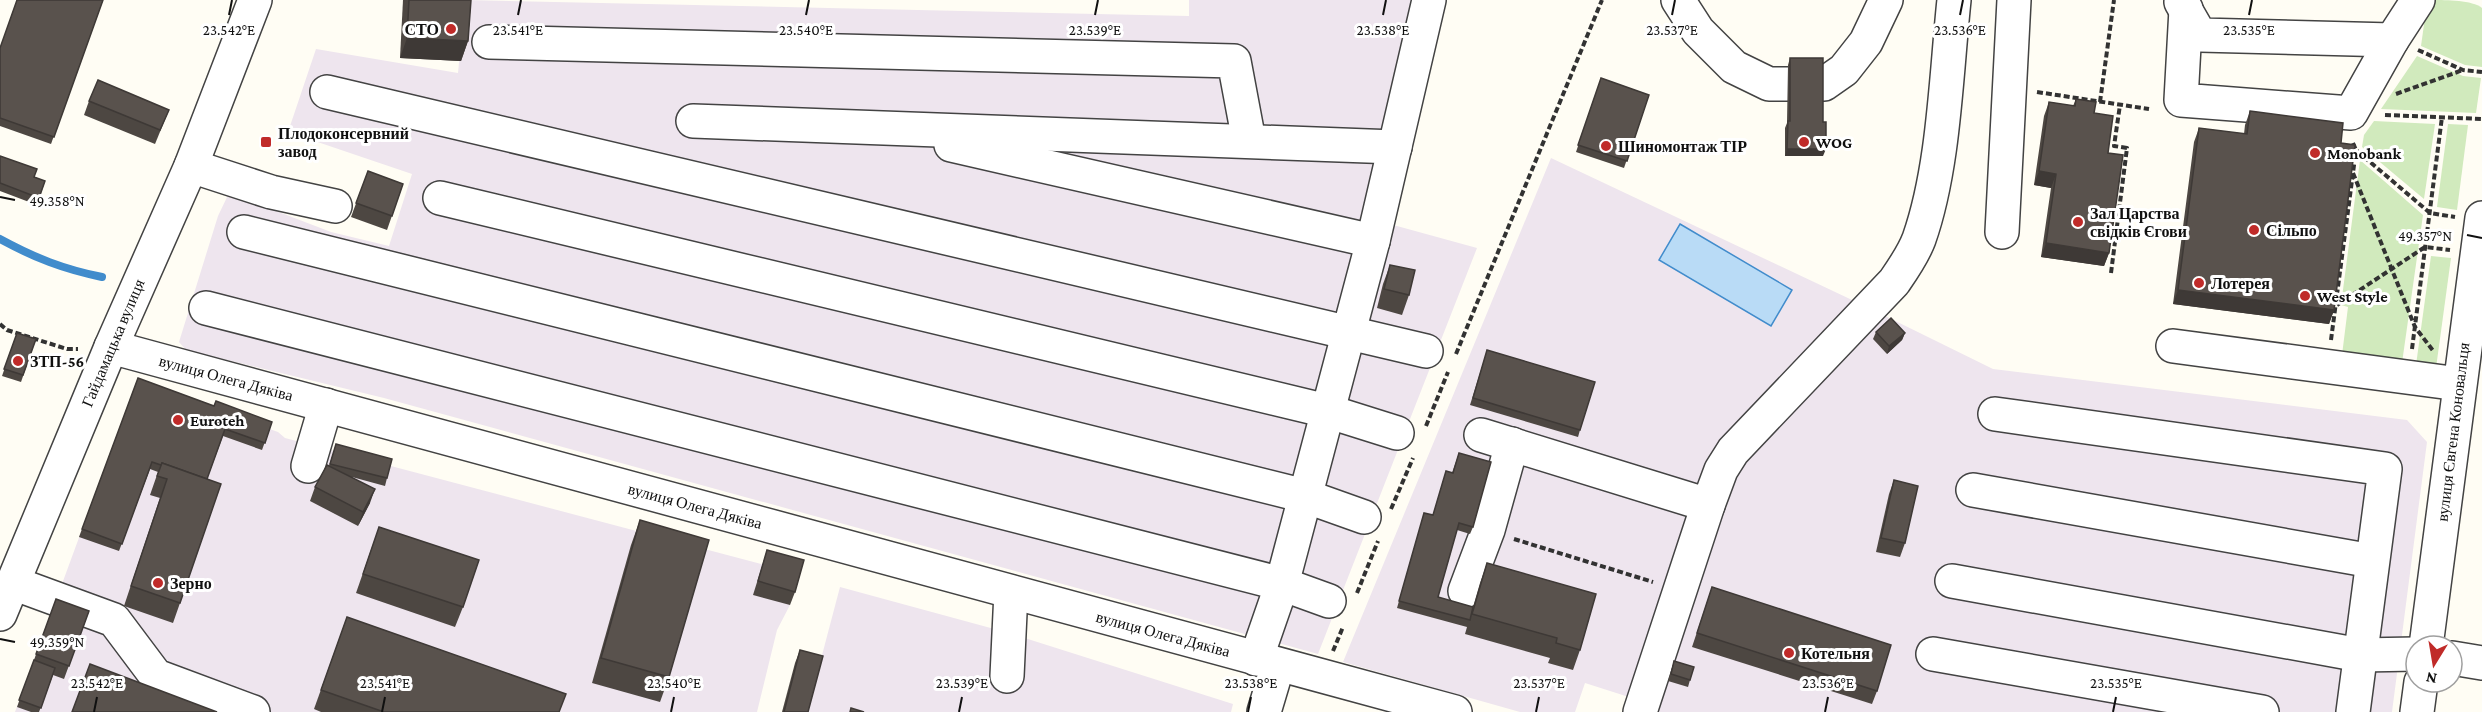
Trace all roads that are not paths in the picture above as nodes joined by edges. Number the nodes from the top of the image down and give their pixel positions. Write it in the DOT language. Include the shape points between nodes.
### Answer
graph roads {
  1 [pos="255,0"];
  2 [pos="277,0"];
  3 [pos="1429,0"];
  4 [pos="1678,0"];
  5 [pos="1886,0"];
  6 [pos="1954,0"];
  7 [pos="2014,0"];
  8 [pos="2418,0"];
  9 [pos="2183,4"];
  10 [pos="2392,40"];
  11 [pos="489,42"];
  12 [pos="228,73"];
  13 [pos="327,92"];
  14 [pos="693,121"];
  15 [pos="873,127"];
  16 [pos="1249,141"];
  17 [pos="1395,147"];
  18 [pos="191,166"];
  19 [pos="440,198"];
  20 [pos="335,206"];
  21 [pos="2482,219"];
  22 [pos="2002,231"];
  23 [pos="244,232"];
  24 [pos="1373,241"];
  25 [pos="2478,273"];
  26 [pos="206,308"];
  27 [pos="1348,332"];
  28 [pos="2174,346"];
  29 [pos="111,347"];
  30 [pos="1442,361"];
  31 [pos="2459,384"];
  32 [pos="326,405"];
  33 [pos="1327,411"];
  34 [pos="1995,414"];
  35 [pos="1480,435"];
  36 [pos="1412,439"];
  37 [pos="1512,444"];
  38 [pos="308,466"];
  39 [pos="1973,490"];
  40 [pos="1305,496"];
  41 [pos="1708,505"];
  42 [pos="1378,522"];
  43 [pos="2372,561"];
  44 [pos="1952,580"];
  45 [pos="13,583"];
  46 [pos="1282,584"];
  47 [pos="1465,591"];
  48 [pos="1011,592"];
  49 [pos="1342,608"];
  50 [pos="0,614"];
  51 [pos="2428,634"];
  52 [pos="1933,654"];
  53 [pos="2404,654"];
  54 [pos="2360,655"];
  55 [pos="2464,660"];
  56 [pos="1267,662"];
  57 [pos="2482,663"];
  58 [pos="1007,676"];
  59 [pos="2419,694"];
  60 [pos="253,712"];
  61 [pos="1264,712"];
  62 [pos="1455,712"];
  63 [pos="1640,712"];
  64 [pos="2262,712"];
  65 [pos="2353,712"];
  66 [pos="2417,712"];
  1 -- 12 [label="street, Гайдамацька вулиця"];
  2 -- 12 [label="street, Гайдамацька вулиця"];
  3 -- 17 [label="street"];
  4 -- 5 [label="street" via="1698,31 1734,67 1769,84 1824,84 1844,70 1866,42"];
  6 -- 41 [label="street" via="1934,178 1909,260 1894,282 1733,451"];
  7 -- 22 [label="street"];
  8 -- 10 [label="street"];
  9 -- 10 [label="street" via="2200,35"];
  9 -- 10 [label="street" via="2181,100 2351,113"];
  11 -- 16 [label="street" via="1233,61"];
  12 -- 18 [label="street, Гайдамацька вулиця"];
  13 -- 27 [label="street"];
  14 -- 15 [label="street"];
  15 -- 16 [label="street"];
  15 -- 24 [label="street"];
  16 -- 17 [label="street"];
  17 -- 24 [label="street"];
  18 -- 20 [label="street" via="271,192"];
  18 -- 29 [label="street, Гайдамацька вулиця"];
  19 -- 33 [label="street"];
  21 -- 25 [label="street, вулиця Євгена Коновальця"];
  23 -- 40 [label="street"];
  24 -- 27 [label="street"];
  25 -- 31 [label="street, вулиця Євгена Коновальця"];
  26 -- 46 [label="street"];
  27 -- 30 [label="street"];
  27 -- 33 [label="street"];
  28 -- 31 [label="street"];
  29 -- 32 [label="street, вулиця Олега Дяківа"];
  29 -- 45 [label="street, Гайдамацька вулиця"];
  31 -- 51 [label="street, вулиця Євгена Коновальця"];
  32 -- 38 [label="street"];
  32 -- 48 [label="street, вулиця Олега Дяківа"];
  33 -- 36 [label="street"];
  33 -- 40 [label="street"];
  34 -- 43 [label="street" via="2385,469"];
  35 -- 37 [label="street"];
  37 -- 41 [label="street"];
  37 -- 47 [label="street" via="1488,530"];
  39 -- 43 [label="street"];
  40 -- 42 [label="street"];
  40 -- 46 [label="street"];
  41 -- 63 [label="street"];
  43 -- 54 [label="street"];
  44 -- 54 [label="street"];
  45 -- 50 [label="street, Гайдамацька вулиця"];
  45 -- 60 [label="street" via="114,620 156,676"];
  46 -- 49 [label="street"];
  46 -- 56 [label="street"];
  48 -- 56 [label="street, вулиця Олега Дяківа"];
  48 -- 58 [label="street"];
  52 -- 64 [label="street"];
  53 -- 54 [label="street"];
  54 -- 65 [label="street"];
  55 -- 57 [label="street"];
  56 -- 61 [label="street"];
  56 -- 62 [label="street, вулиця Олега Дяківа"];
  59 -- 66 [label="street"];
}
